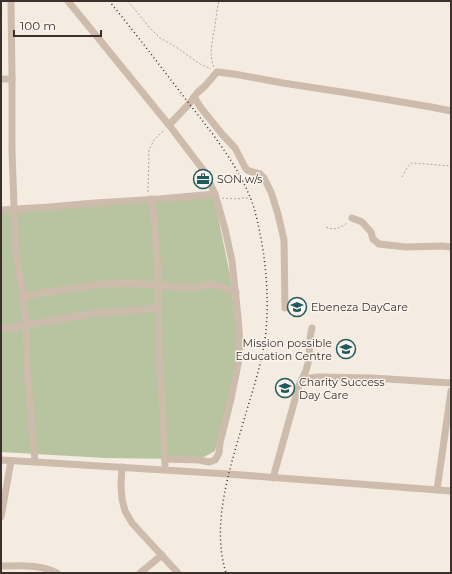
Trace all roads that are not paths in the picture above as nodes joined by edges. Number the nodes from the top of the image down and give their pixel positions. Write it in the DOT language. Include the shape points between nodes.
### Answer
graph roads {
  1 [pos="11,1"];
  2 [pos="68,1"];
  3 [pos="1,79"];
  4 [pos="12,79"];
  5 [pos="194,97"];
  6 [pos="451,112"];
  7 [pos="169,125"];
  8 [pos="215,194"];
  9 [pos="148,199"];
  10 [pos="1,210"];
  11 [pos="14,210"];
  12 [pos="352,218"];
  13 [pos="451,247"];
  14 [pos="158,285"];
  15 [pos="236,293"];
  16 [pos="23,296"];
  17 [pos="158,308"];
  18 [pos="285,308"];
  19 [pos="26,325"];
  20 [pos="1,327"];
  21 [pos="312,328"];
  22 [pos="309,361"];
  23 [pos="318,377"];
  24 [pos="302,379"];
  25 [pos="451,383"];
  26 [pos="451,391"];
  27 [pos="449,427"];
  28 [pos="1,460"];
  29 [pos="165,460"];
  30 [pos="10,461"];
  31 [pos="35,462"];
  32 [pos="122,467"];
  33 [pos="165,470"];
  34 [pos="273,478"];
  35 [pos="437,490"];
  36 [pos="451,490"];
  37 [pos="1,517"];
  38 [pos="162,555"];
  39 [pos="1,566"];
  40 [pos="57,573"];
  41 [pos="140,573"];
  42 [pos="178,573"];
  1 -- 4 [label="street"];
  2 -- 7 [label="street"];
  3 -- 4 [label="street"];
  4 -- 11 [label="street"];
  5 -- 6 [label="street" via="217,72"];
  5 -- 7 [label="street"];
  5 -- 18 [label="street" via="235,148 246,168 260,174 271,192 284,235"];
  7 -- 8 [label="street" via="204,171"];
  8 -- 9 [label="street"];
  8 -- 15 [label="street" via="229,244"];
  9 -- 11 [label="street"];
  9 -- 14 [label="street" via="154,218"];
  10 -- 11 [label="street"];
  11 -- 16 [label="street" via="16,254"];
  12 -- 13 [label="street" via="362,222 371,232 373,240 379,244"];
  14 -- 15 [label="street" via="194,288 215,284"];
  14 -- 16 [label="street" via="102,284"];
  14 -- 17 [label="street"];
  15 -- 29 [label="street" via="239,359 218,456 209,462"];
  16 -- 19 [label="street"];
  17 -- 19 [label="street" via="90,314"];
  17 -- 29 [label="street"];
  19 -- 20 [label="street"];
  19 -- 31 [label="street"];
  21 -- 22 [label="street"];
  22 -- 23 [label="street"];
  22 -- 24 [label="street"];
  23 -- 24 [label="street"];
  23 -- 25 [label="street"];
  24 -- 34 [label="street"];
  26 -- 27 [label="street"];
  27 -- 35 [label="street"];
  28 -- 30 [label="street"];
  29 -- 33 [label="street"];
  30 -- 31 [label="street"];
  30 -- 37 [label="street"];
  31 -- 32 [label="street"];
  32 -- 33 [label="street"];
  32 -- 38 [label="street" via="121,485 125,511 132,523"];
  33 -- 34 [label="street"];
  34 -- 35 [label="street"];
  35 -- 36 [label="street"];
  38 -- 41 [label="street"];
  38 -- 42 [label="street"];
  39 -- 40 [label="street" via="41,567"];
}
